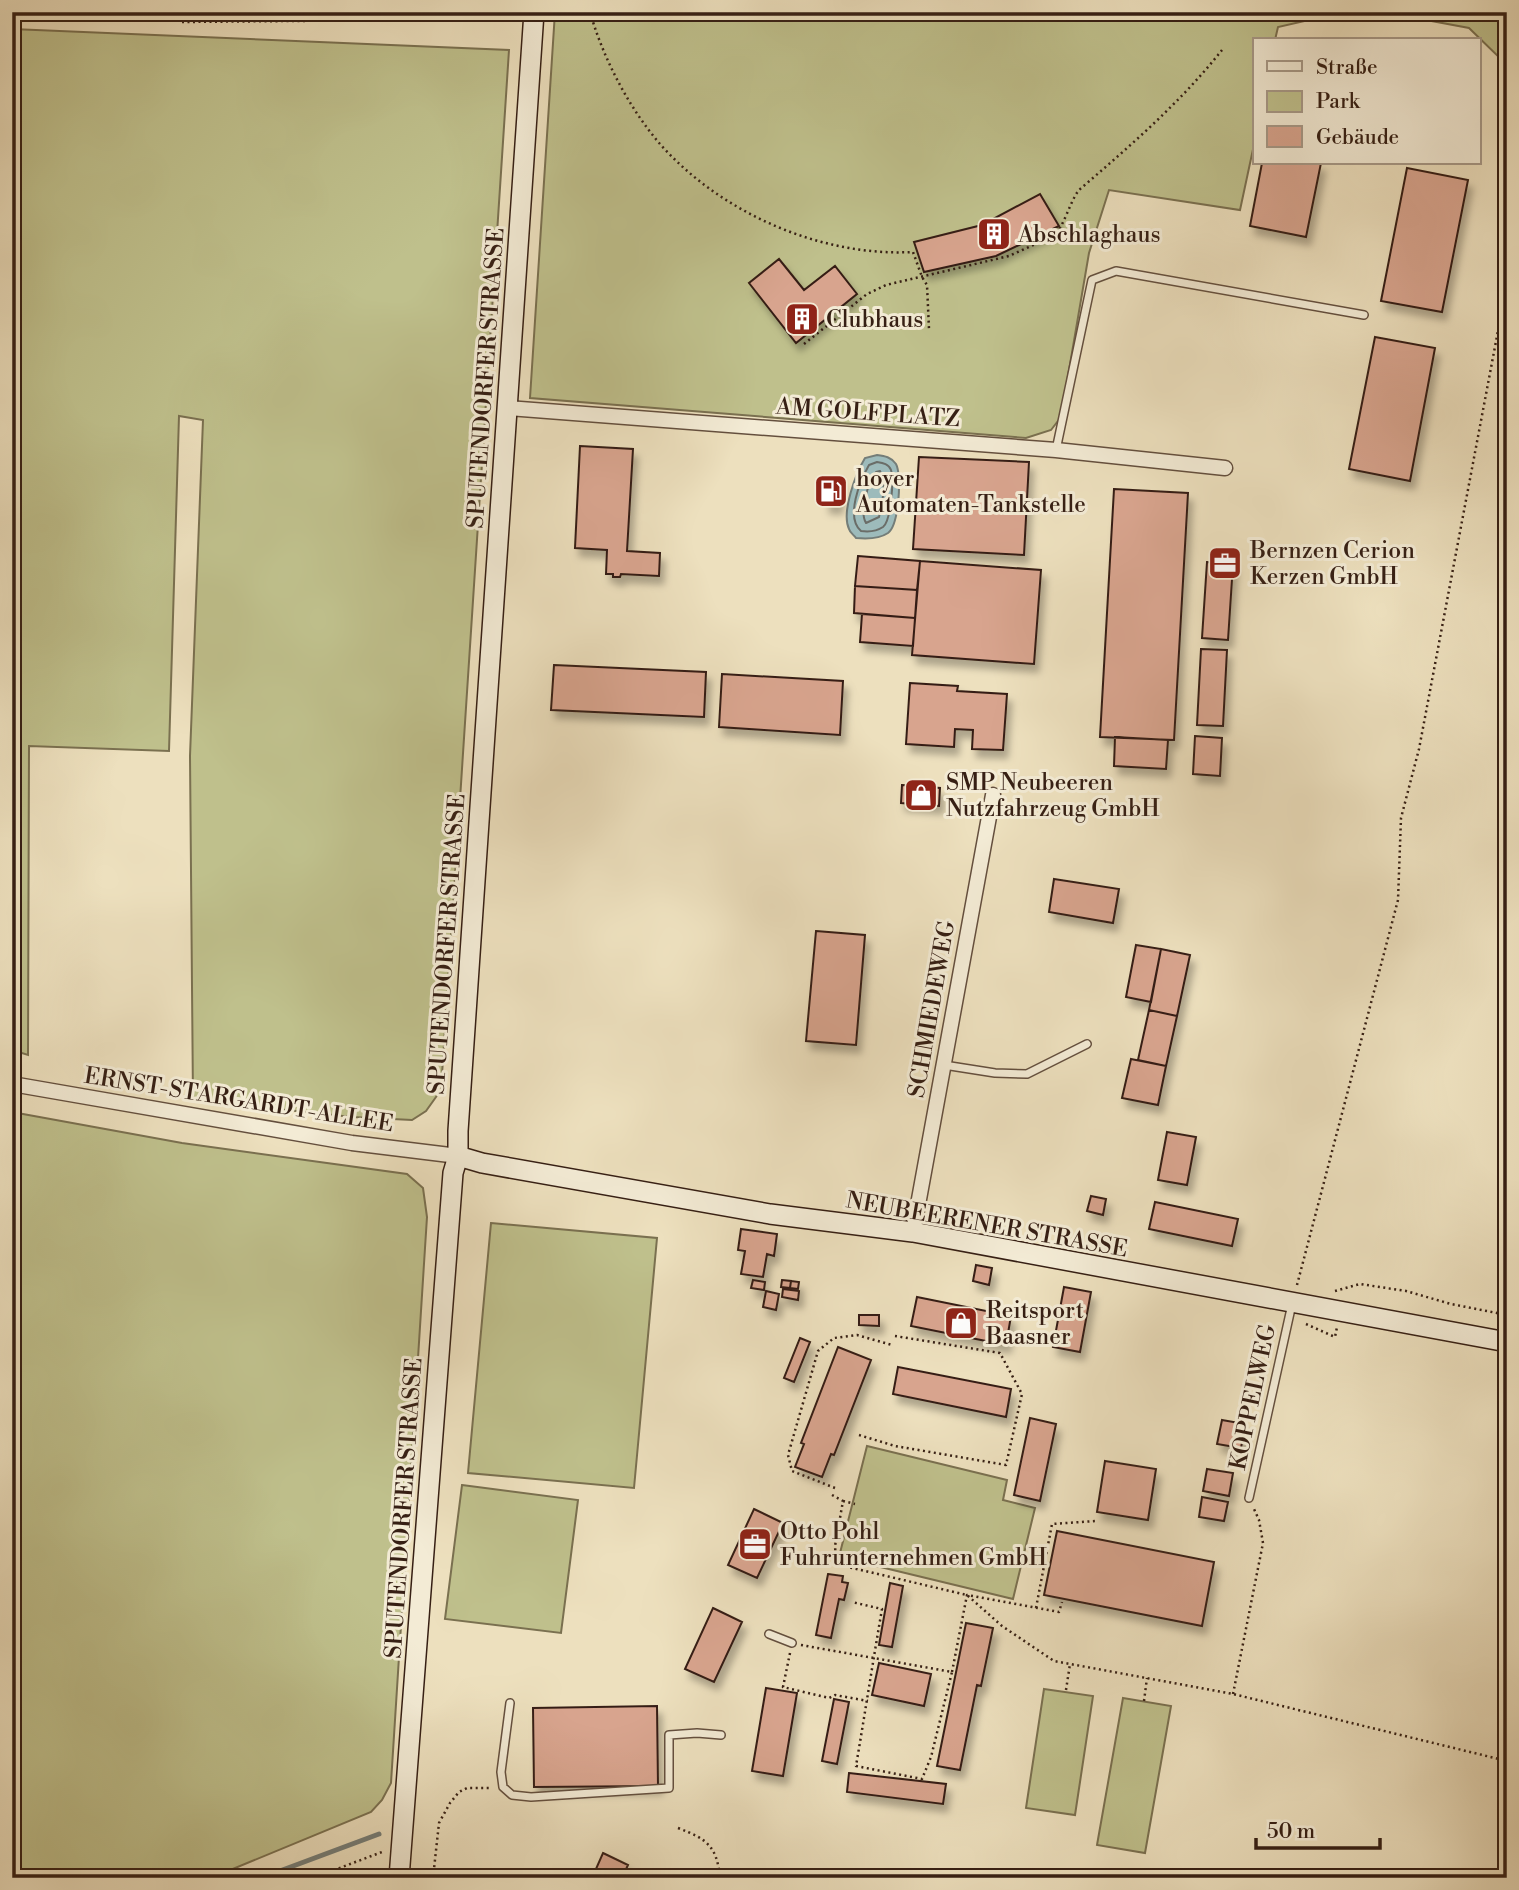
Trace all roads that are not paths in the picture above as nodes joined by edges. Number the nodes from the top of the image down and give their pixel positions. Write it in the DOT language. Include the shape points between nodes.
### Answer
graph roads {
  1 [pos="534,15"];
  2 [pos="1364,316"];
  3 [pos="507,408"];
  4 [pos="1056,450"];
  5 [pos="1225,468"];
  6 [pos="993,794"];
  7 [pos="1087,1044"];
  8 [pos="943,1065"];
  9 [pos="12,1084"];
  10 [pos="458,1156"];
  11 [pos="913,1232"];
  12 [pos="1292,1304"];
  13 [pos="1507,1342"];
  14 [pos="1249,1499"];
  15 [pos="769,1634"];
  16 [pos="792,1643"];
  17 [pos="510,1703"];
  18 [pos="721,1735"];
  19 [pos="399,1878"];
  1 -- 3 [label="main road, SPUTENDORFER STRASSE"];
  2 -- 4 [label="lane" via="1116,271 1093,280"];
  3 -- 4 [label="street, AM GOLFPLATZ"];
  3 -- 10 [label="main road, SPUTENDORFER STRASSE"];
  4 -- 5 [label="street, AM GOLFPLATZ"];
  6 -- 8 [label="street, SCHMIEDEWEG"];
  7 -- 8 [label="lane" via="1027,1074"];
  8 -- 11 [label="street, SCHMIEDEWEG"];
  9 -- 10 [label="street, ERNST-STARGARDT-ALLEE" via="352,1143"];
  10 -- 11 [label="main road, NEUBEERENER STRASSE" via="770,1214"];
  10 -- 19 [label="main road, SPUTENDORFER STRASSE" via="453,1173"];
  11 -- 12 [label="main road, NEUBEERENER STRASSE"];
  12 -- 13 [label="main road, NEUBEERENER STRASSE"];
  12 -- 14 [label="lane, KOPPELWEG"];
  15 -- 16 [label="lane"];
  17 -- 18 [label="lane" via="501,1772 503,1787 512,1795 669,1788 670,1735"];
}
